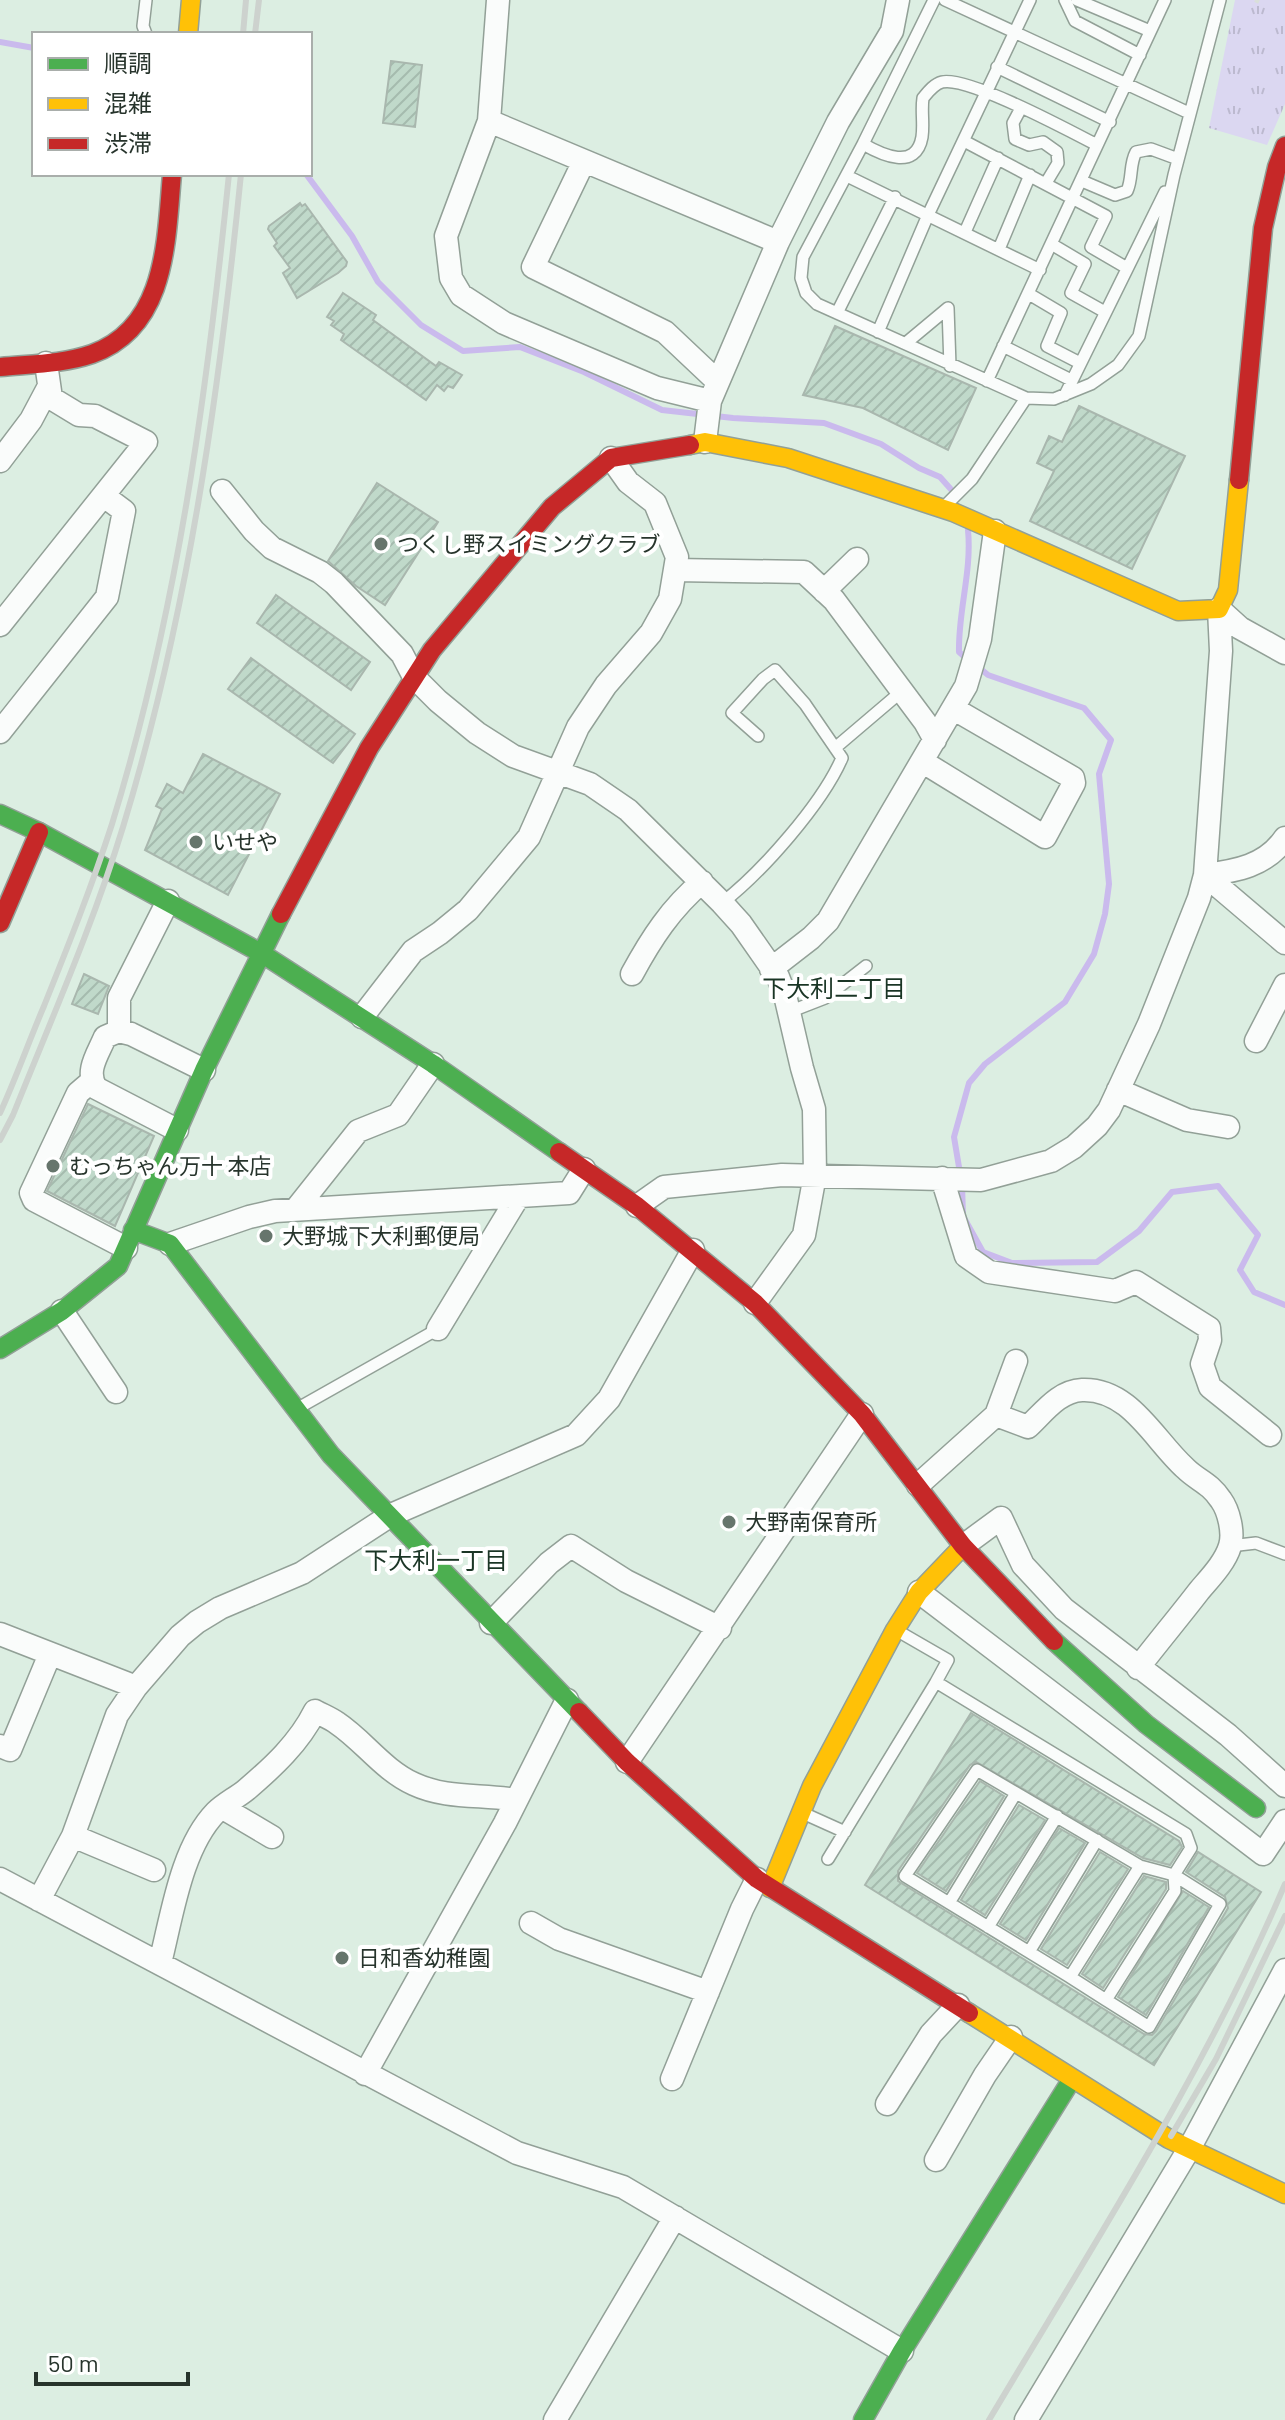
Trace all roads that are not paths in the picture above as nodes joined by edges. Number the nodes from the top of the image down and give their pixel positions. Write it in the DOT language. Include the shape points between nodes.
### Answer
graph roads {
  1 [pos="146,0"];
  2 [pos="191,0"];
  3 [pos="498,0"];
  4 [pos="898,0"];
  5 [pos="934,0"];
  6 [pos="945,0"];
  7 [pos="1030,0"];
  8 [pos="1065,0"];
  9 [pos="1077,0"];
  10 [pos="1148,0"];
  11 [pos="1220,0"];
  12 [pos="1164,3"];
  13 [pos="1016,31"];
  14 [pos="1150,31"];
  15 [pos="145,32"];
  16 [pos="188,32"];
  17 [pos="1140,55"];
  18 [pos="997,67"];
  19 [pos="1127,83"];
  20 [pos="986,92"];
  21 [pos="1021,108"];
  22 [pos="1189,113"];
  23 [pos="489,121"];
  24 [pos="1110,122"];
  25 [pos="964,141"];
  26 [pos="863,144"];
  27 [pos="1097,145"];
  28 [pos="1285,146"];
  29 [pos="998,158"];
  30 [pos="1178,159"];
  31 [pos="584,161"];
  32 [pos="1030,175"];
  33 [pos="1174,175"];
  34 [pos="172,176"];
  35 [pos="847,176"];
  36 [pos="1082,181"];
  37 [pos="1046,183"];
  38 [pos="895,197"];
  39 [pos="1072,199"];
  40 [pos="928,215"];
  41 [pos="965,232"];
  42 [pos="778,242"];
  43 [pos="1053,245"];
  44 [pos="999,249"];
  45 [pos="1127,268"];
  46 [pos="1040,270"];
  47 [pos="1029,294"];
  48 [pos="1105,312"];
  49 [pos="837,313"];
  50 [pos="878,332"];
  51 [pos="906,343"];
  52 [pos="1003,346"];
  53 [pos="46,363"];
  54 [pos="1080,363"];
  55 [pos="950,366"];
  56 [pos="0,367"];
  57 [pos="1071,380"];
  58 [pos="987,381"];
  59 [pos="48,388"];
  60 [pos="714,392"];
  61 [pos="1065,395"];
  62 [pos="1026,398"];
  63 [pos="705,442"];
  64 [pos="611,458"];
  65 [pos="0,461"];
  66 [pos="222,491"];
  67 [pos="104,496"];
  68 [pos="948,510"];
  69 [pos="991,529"];
  70 [pos="857,559"];
  71 [pos="675,570"];
  72 [pos="824,591"];
  73 [pos="1219,609"];
  74 [pos="0,625"];
  75 [pos="1285,653"];
  76 [pos="414,677"];
  77 [pos="902,691"];
  78 [pos="954,709"];
  79 [pos="0,732"];
  80 [pos="758,736"];
  81 [pos="935,740"];
  82 [pos="835,748"];
  83 [pos="923,762"];
  84 [pos="556,772"];
  85 [pos="0,814"];
  86 [pos="39,832"];
  87 [pos="1285,838"];
  88 [pos="1205,875"];
  89 [pos="702,882"];
  90 [pos="168,901"];
  91 [pos="722,903"];
  92 [pos="0,923"];
  93 [pos="1285,943"];
  94 [pos="261,953"];
  95 [pos="866,966"];
  96 [pos="771,969"];
  97 [pos="632,974"];
  98 [pos="1285,985"];
  99 [pos="789,1012"];
  100 [pos="362,1017"];
  101 [pos="119,1031"];
  102 [pos="1256,1041"];
  103 [pos="433,1064"];
  104 [pos="204,1070"];
  105 [pos="92,1081"];
  106 [pos="1118,1090"];
  107 [pos="1228,1127"];
  108 [pos="177,1130"];
  109 [pos="584,1169"];
  110 [pos="815,1175"];
  111 [pos="942,1178"];
  112 [pos="518,1197"];
  113 [pos="637,1206"];
  114 [pos="296,1209"];
  115 [pos="129,1239"];
  116 [pos="170,1244"];
  117 [pos="693,1250"];
  118 [pos="755,1303"];
  119 [pos="62,1311"];
  120 [pos="438,1329"];
  121 [pos="0,1349"];
  122 [pos="1016,1361"];
  123 [pos="116,1392"];
  124 [pos="296,1409"];
  125 [pos="862,1414"];
  126 [pos="996,1415"];
  127 [pos="1270,1435"];
  128 [pos="918,1485"];
  129 [pos="391,1515"];
  130 [pos="963,1546"];
  131 [pos="1230,1546"];
  132 [pos="1285,1554"];
  133 [pos="919,1592"];
  134 [pos="491,1623"];
  135 [pos="720,1628"];
  136 [pos="895,1630"];
  137 [pos="0,1634"];
  138 [pos="50,1654"];
  139 [pos="1138,1668"];
  140 [pos="936,1682"];
  141 [pos="136,1687"];
  142 [pos="567,1700"];
  143 [pos="0,1746"];
  144 [pos="627,1762"];
  145 [pos="1285,1786"];
  146 [pos="1016,1793"];
  147 [pos="516,1800"];
  148 [pos="223,1808"];
  149 [pos="1256,1808"];
  150 [pos="800,1812"];
  151 [pos="1057,1816"];
  152 [pos="1285,1821"];
  153 [pos="845,1832"];
  154 [pos="73,1836"];
  155 [pos="272,1837"];
  156 [pos="1097,1840"];
  157 [pos="828,1859"];
  158 [pos="1140,1866"];
  159 [pos="154,1870"];
  160 [pos="1174,1875"];
  161 [pos="0,1879"];
  162 [pos="764,1883"];
  163 [pos="39,1900"];
  164 [pos="949,1903"];
  165 [pos="531,1923"];
  166 [pos="988,1927"];
  167 [pos="1029,1952"];
  168 [pos="160,1963"];
  169 [pos="1285,1970"];
  170 [pos="1070,1977"];
  171 [pos="708,1992"];
  172 [pos="1106,2000"];
  173 [pos="958,2005"];
  174 [pos="1011,2037"];
  175 [pos="365,2074"];
  176 [pos="672,2079"];
  177 [pos="1072,2079"];
  178 [pos="887,2104"];
  179 [pos="1189,2149"];
  180 [pos="936,2160"];
  181 [pos="1285,2194"];
  182 [pos="675,2217"];
  183 [pos="902,2351"];
  184 [pos="555,2420"];
  185 [pos="863,2420"];
  186 [pos="1026,2420"];
  1 -- 15 [label="lane"];
  2 -- 16 [label="street"];
  3 -- 23 [label="street"];
  4 -- 42 [label="street" via="892,31 838,122"];
  5 -- 26 [label="lane"];
  6 -- 13 [label="lane"];
  7 -- 13 [label="lane"];
  8 -- 17 [label="lane" via="1075,21"];
  9 -- 14 [label="lane"];
  10 -- 12 [label="lane"];
  11 -- 22 [label="lane"];
  12 -- 14 [label="lane"];
  13 -- 18 [label="lane"];
  13 -- 19 [label="lane"];
  14 -- 17 [label="lane"];
  17 -- 19 [label="lane"];
  18 -- 20 [label="lane"];
  18 -- 24 [label="lane"];
  19 -- 22 [label="lane"];
  19 -- 24 [label="lane"];
  20 -- 21 [label="lane"];
  20 -- 25 [label="lane"];
  20 -- 26 [label="lane" via="951,82 930,89 923,98 922,140 905,158 884,157"];
  21 -- 27 [label="lane"];
  21 -- 37 [label="lane" via="1013,123 1015,139 1029,145 1043,142 1057,152 1058,163"];
  22 -- 30 [label="lane"];
  23 -- 31 [label="street"];
  23 -- 60 [label="street" via="446,236 451,278 461,295 518,329 657,388"];
  24 -- 27 [label="lane"];
  25 -- 29 [label="lane"];
  25 -- 40 [label="lane"];
  26 -- 35 [label="lane"];
  27 -- 36 [label="lane"];
  28 -- 73 [label="street" via="1263,228 1228,590"];
  29 -- 32 [label="lane"];
  29 -- 41 [label="lane"];
  30 -- 33 [label="lane"];
  30 -- 36 [label="lane" via="1151,149 1136,152 1131,183 1115,195"];
  31 -- 42 [label="street"];
  31 -- 60 [label="street" via="533,267 665,332 689,352"];
  32 -- 37 [label="lane"];
  32 -- 44 [label="lane"];
  33 -- 45 [label="lane"];
  33 -- 61 [label="lane" via="1139,336 1118,365"];
  34 -- 53 [label="street" via="162,266 154,298 137,327 105,349"];
  35 -- 38 [label="lane"];
  35 -- 49 [label="lane" via="803,257 801,278 817,304"];
  36 -- 39 [label="lane"];
  37 -- 39 [label="lane"];
  38 -- 40 [label="lane"];
  38 -- 49 [label="lane"];
  39 -- 43 [label="lane"];
  39 -- 45 [label="lane" via="1106,216 1091,247"];
  40 -- 41 [label="lane"];
  40 -- 50 [label="lane"];
  41 -- 44 [label="lane"];
  42 -- 60 [label="street"];
  43 -- 46 [label="lane"];
  43 -- 48 [label="lane" via="1085,264 1071,293"];
  44 -- 46 [label="lane"];
  45 -- 48 [label="lane"];
  46 -- 47 [label="lane"];
  47 -- 52 [label="lane"];
  47 -- 54 [label="lane" via="1061,313 1047,346"];
  48 -- 54 [label="lane"];
  49 -- 50 [label="lane"];
  50 -- 51 [label="lane"];
  51 -- 55 [label="lane"];
  51 -- 55 [label="lane" via="948,308"];
  52 -- 57 [label="lane"];
  52 -- 58 [label="lane"];
  53 -- 56 [label="street"];
  53 -- 59 [label="street"];
  54 -- 57 [label="lane"];
  55 -- 58 [label="lane"];
  57 -- 61 [label="lane"];
  58 -- 62 [label="lane"];
  59 -- 65 [label="street"];
  59 -- 67 [label="street" via="51,398 79,415 95,416 146,442"];
  60 -- 63 [label="street"];
  61 -- 62 [label="lane"];
  62 -- 68 [label="lane"];
  63 -- 64 [label="street"];
  63 -- 68 [label="street" via="788,458"];
  64 -- 71 [label="street" via="628,482 655,503 677,557"];
  64 -- 76 [label="street" via="552,507"];
  66 -- 76 [label="street" via="272,548 334,583 402,654"];
  67 -- 74 [label="street"];
  67 -- 79 [label="street" via="124,511 107,597"];
  68 -- 69 [label="street"];
  69 -- 73 [label="street" via="1178,611"];
  69 -- 78 [label="street" via="977,653"];
  70 -- 72 [label="street"];
  71 -- 72 [label="street" via="804,572"];
  71 -- 84 [label="street" via="670,599 651,633 606,685"];
  72 -- 77 [label="street"];
  73 -- 75 [label="street" via="1240,628"];
  73 -- 88 [label="street" via="1221,651"];
  76 -- 84 [label="street" via="477,733 513,756"];
  76 -- 94 [label="street" via="369,748"];
  77 -- 81 [label="street"];
  77 -- 82 [label="lane"];
  78 -- 81 [label="street"];
  78 -- 83 [label="street" via="1073,778 1045,837"];
  80 -- 82 [label="lane" via="732,713 775,670"];
  81 -- 83 [label="street"];
  82 -- 91 [label="lane" via="842,758 816,803 743,887"];
  83 -- 96 [label="street" via="828,921"];
  84 -- 89 [label="street" via="590,784 628,810"];
  84 -- 100 [label="street" via="529,837 468,910 413,951"];
  85 -- 86 [label="street"];
  86 -- 90 [label="street"];
  86 -- 92 [label="street"];
  87 -- 88 [label="street" via="1242,870"];
  88 -- 93 [label="street"];
  88 -- 106 [label="street"];
  89 -- 91 [label="street"];
  89 -- 97 [label="street" via="664,920"];
  90 -- 94 [label="street"];
  90 -- 101 [label="street" via="119,998"];
  91 -- 96 [label="street"];
  94 -- 100 [label="street"];
  94 -- 104 [label="street"];
  95 -- 99 [label="lane" via="825,998"];
  96 -- 99 [label="street"];
  98 -- 102 [label="street"];
  99 -- 110 [label="street" via="814,1109"];
  100 -- 103 [label="street"];
  101 -- 104 [label="street"];
  101 -- 105 [label="street" via="105,1037 91,1069"];
  103 -- 109 [label="street"];
  103 -- 114 [label="street" via="398,1115 358,1131"];
  104 -- 108 [label="street"];
  105 -- 108 [label="street" via="104,1093"];
  105 -- 115 [label="street" via="78,1093 31,1193 34,1200"];
  106 -- 107 [label="street" via="1187,1120"];
  106 -- 111 [label="street" via="1097,1126 1051,1161 981,1180"];
  108 -- 115 [label="street"];
  109 -- 112 [label="street" via="569,1193"];
  109 -- 113 [label="street"];
  110 -- 111 [label="street"];
  110 -- 113 [label="street" via="664,1187"];
  110 -- 118 [label="street" via="804,1235"];
  111 -- 127 [label="street" via="966,1256 989,1272 1115,1291 1136,1282 1209,1328 1202,1364 1210,1387"];
  112 -- 114 [label="street"];
  112 -- 120 [label="street"];
  113 -- 117 [label="street"];
  114 -- 116 [label="street" via="249,1217"];
  115 -- 116 [label="street"];
  115 -- 119 [label="street" via="118,1266"];
  116 -- 124 [label="street"];
  117 -- 118 [label="street"];
  117 -- 129 [label="street" via="609,1399 576,1435"];
  118 -- 125 [label="street"];
  119 -- 121 [label="street"];
  119 -- 123 [label="street"];
  120 -- 124 [label="lane"];
  122 -- 126 [label="street"];
  124 -- 129 [label="street" via="331,1455"];
  125 -- 128 [label="street"];
  125 -- 135 [label="street"];
  126 -- 128 [label="street"];
  126 -- 131 [label="street" via="1028,1427 1061,1396 1085,1390 1128,1406 1223,1502"];
  128 -- 130 [label="street"];
  129 -- 134 [label="street"];
  129 -- 141 [label="street" via="302,1573 197,1622"];
  130 -- 133 [label="street"];
  130 -- 139 [label="street" via="1001,1518 1023,1565 1064,1609"];
  130 -- 149 [label="street" via="1043,1631 1146,1724"];
  131 -- 132 [label="lane" via="1256,1543"];
  131 -- 139 [label="street"];
  133 -- 136 [label="street"];
  133 -- 152 [label="street" via="1263,1854"];
  134 -- 135 [label="street" via="571,1546 626,1581"];
  134 -- 142 [label="street"];
  135 -- 144 [label="street"];
  136 -- 140 [label="lane" via="948,1660"];
  136 -- 150 [label="street"];
  137 -- 138 [label="street"];
  138 -- 141 [label="street"];
  138 -- 143 [label="street" via="10,1750"];
  139 -- 145 [label="street" via="1228,1735"];
  140 -- 153 [label="lane"];
  140 -- 160 [label="lane" via="1186,1834 1191,1848"];
  141 -- 154 [label="street" via="117,1715"];
  142 -- 144 [label="street"];
  142 -- 147 [label="street"];
  144 -- 162 [label="street"];
  146 -- 151 [label="lane"];
  146 -- 164 [label="lane"];
  146 -- 164 [label="lane" via="977,1770 905,1876"];
  147 -- 148 [label="street" via="445,1795 414,1784 315,1711 281,1758"];
  147 -- 175 [label="street"];
  148 -- 155 [label="street"];
  148 -- 168 [label="street" via="190,1854"];
  150 -- 153 [label="lane"];
  150 -- 162 [label="street"];
  151 -- 156 [label="lane"];
  151 -- 166 [label="lane"];
  153 -- 157 [label="lane"];
  154 -- 159 [label="street"];
  154 -- 163 [label="street"];
  156 -- 158 [label="lane"];
  156 -- 167 [label="lane"];
  158 -- 160 [label="lane"];
  158 -- 170 [label="lane"];
  160 -- 172 [label="lane" via="1175,1891"];
  160 -- 172 [label="lane" via="1220,1904 1149,2027"];
  161 -- 163 [label="street"];
  162 -- 171 [label="street"];
  162 -- 173 [label="street"];
  163 -- 168 [label="street"];
  164 -- 166 [label="lane"];
  165 -- 171 [label="street" via="559,1939"];
  166 -- 167 [label="lane"];
  167 -- 170 [label="lane"];
  168 -- 175 [label="street"];
  169 -- 179 [label="street"];
  170 -- 172 [label="lane"];
  171 -- 176 [label="street"];
  173 -- 174 [label="street"];
  173 -- 178 [label="street" via="931,2034"];
  174 -- 177 [label="street"];
  174 -- 180 [label="street"];
  175 -- 182 [label="street" via="517,2153 623,2187"];
  177 -- 179 [label="street"];
  177 -- 183 [label="street"];
  179 -- 181 [label="street"];
  179 -- 186 [label="street"];
  182 -- 183 [label="street"];
  182 -- 184 [label="street"];
  183 -- 185 [label="street"];
}
